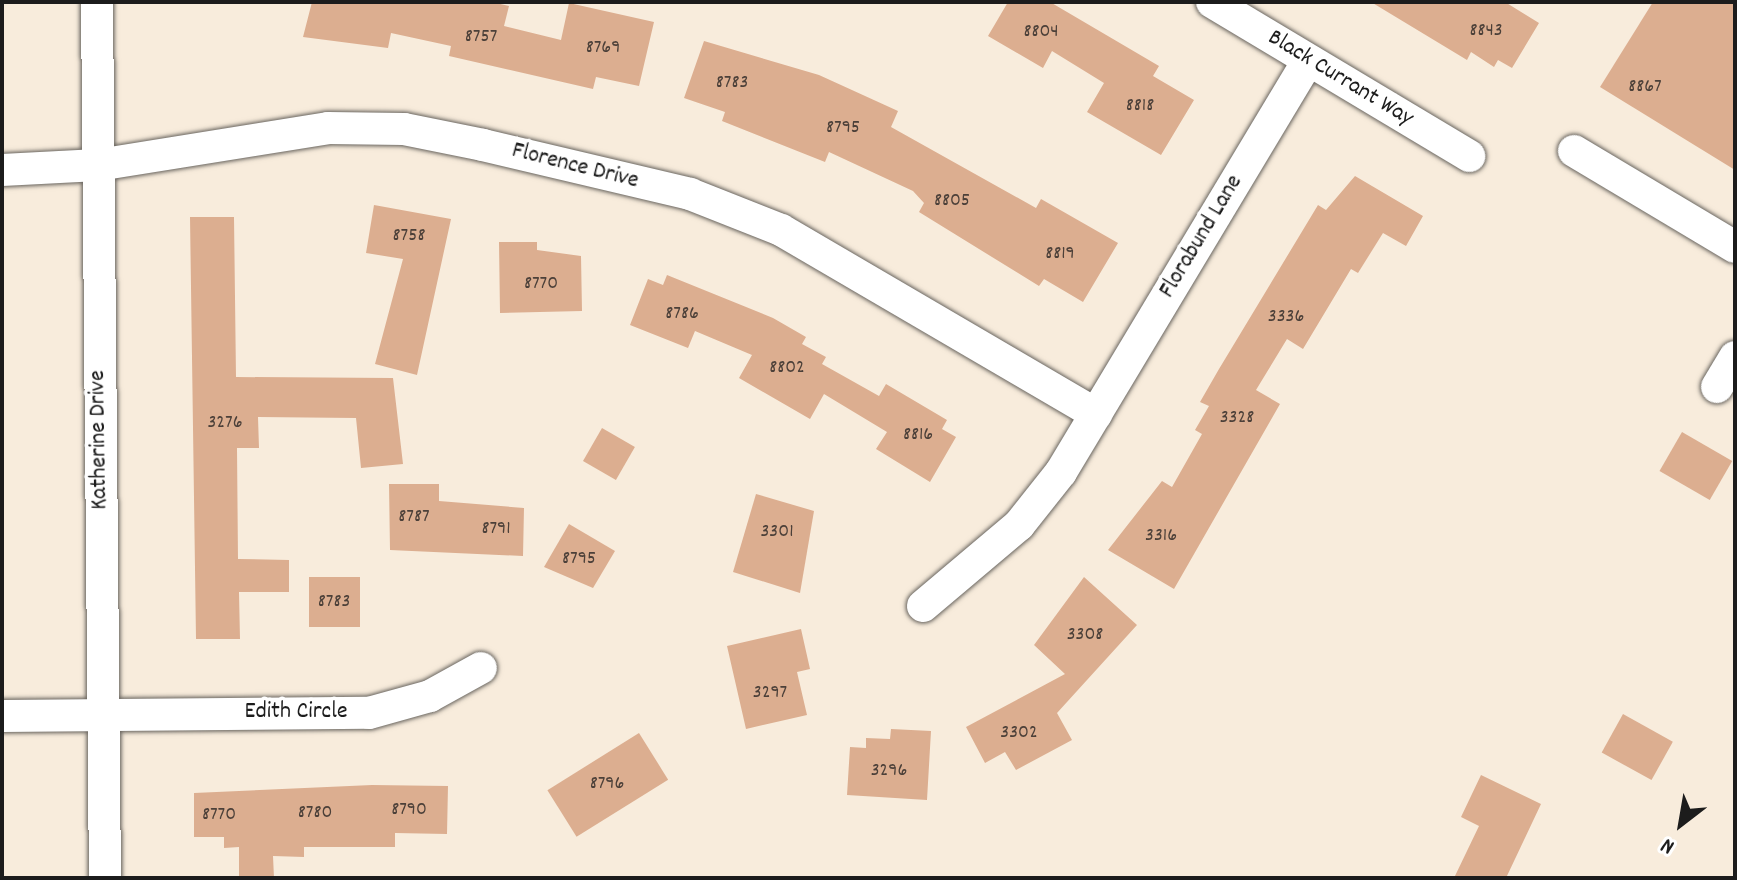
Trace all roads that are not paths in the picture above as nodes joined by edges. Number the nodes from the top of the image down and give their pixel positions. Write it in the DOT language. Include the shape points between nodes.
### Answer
graph roads {
  1 [pos="97,2"];
  2 [pos="1212,2"];
  3 [pos="1308,61"];
  4 [pos="1574,151"];
  5 [pos="1469,156"];
  6 [pos="98,165"];
  7 [pos="2,170"];
  8 [pos="1735,247"];
  9 [pos="1735,357"];
  10 [pos="1717,387"];
  11 [pos="1096,414"];
  12 [pos="923,606"];
  13 [pos="481,668"];
  14 [pos="103,713"];
  15 [pos="2,716"];
  16 [pos="105,878"];
  1 -- 6 [label="street, Katherine Drive"];
  2 -- 3 [label="street, Black Currant Way"];
  3 -- 5 [label="street, Black Currant Way"];
  3 -- 11 [label="street, Florabund Lane"];
  4 -- 8 [label="street"];
  6 -- 7 [label="street, Florence Drive"];
  6 -- 11 [label="street, Florence Drive" via="328,128 404,129 690,194 867,276"];
  6 -- 14 [label="street, Katherine Drive"];
  9 -- 10 [label="street"];
  11 -- 12 [label="street, Florabund Lane" via="1019,525"];
  13 -- 14 [label="street, Edith Circle" via="430,696 369,713"];
  14 -- 15 [label="street, Edith Circle"];
  14 -- 16 [label="street, Katherine Drive"];
}
